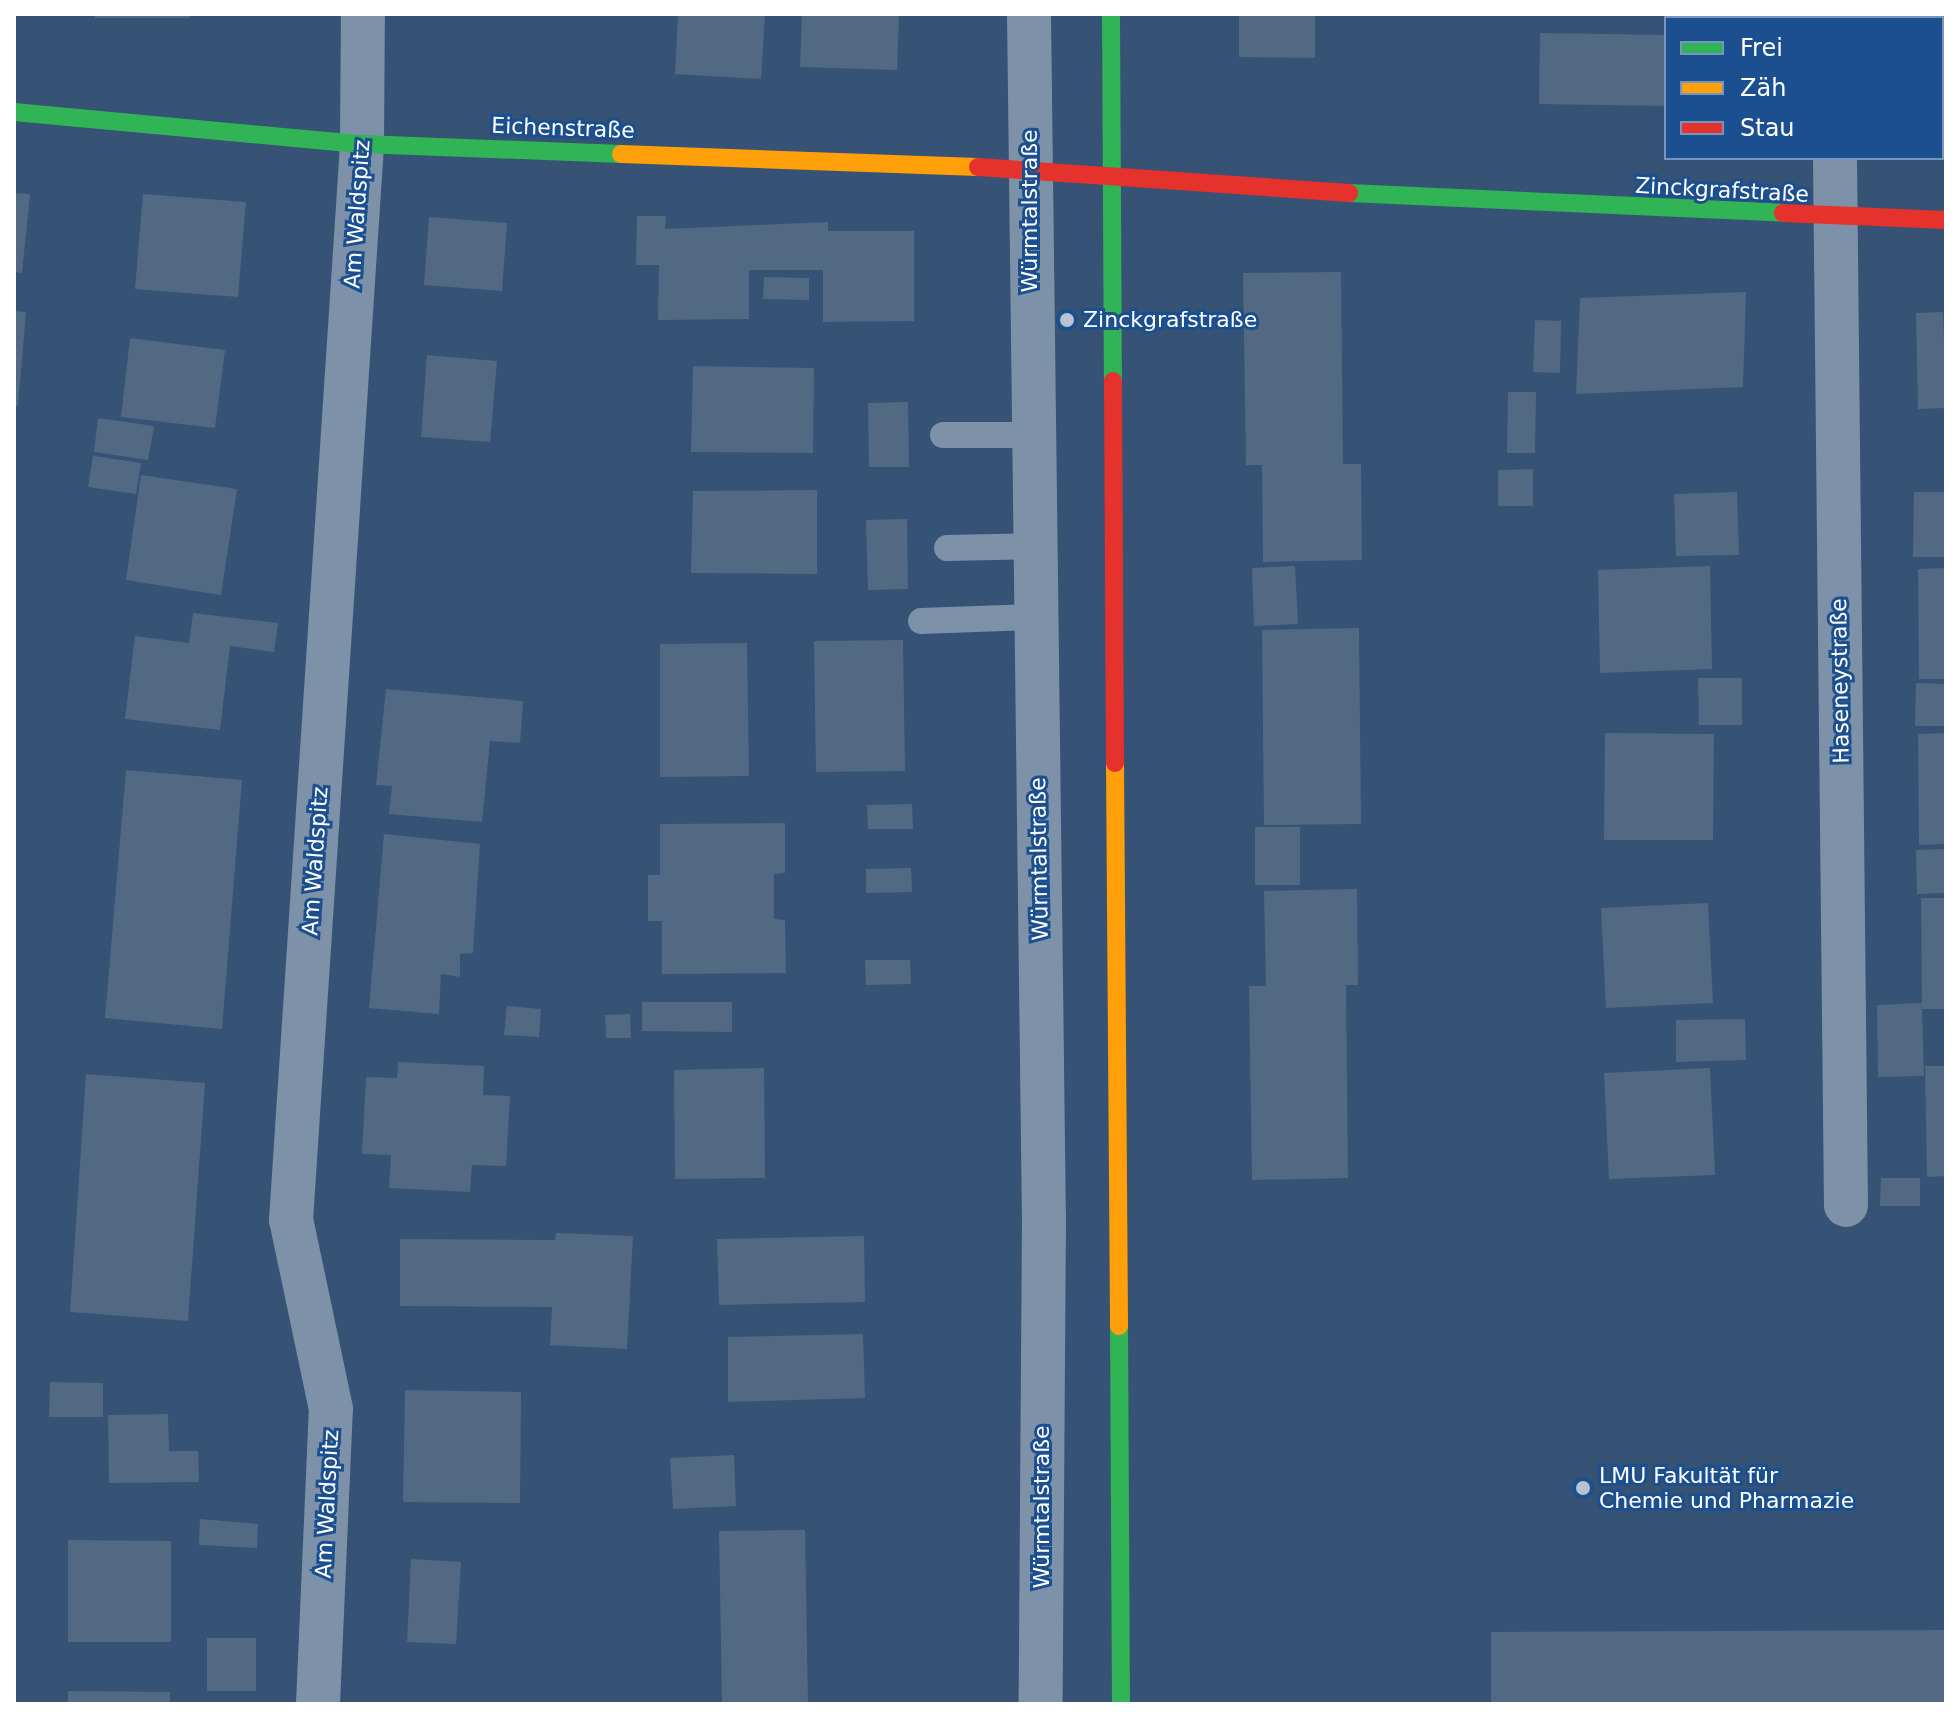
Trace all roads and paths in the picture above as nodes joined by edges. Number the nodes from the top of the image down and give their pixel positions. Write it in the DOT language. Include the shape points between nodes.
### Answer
graph roads {
  1 [pos="363,14"];
  2 [pos="1029,14"];
  3 [pos="1111,14"];
  4 [pos="14,112"];
  5 [pos="362,144"];
  6 [pos="1835,160"];
  7 [pos="1029,169"];
  8 [pos="1112,175"];
  9 [pos="1835,220"];
  10 [pos="1946,220"];
  11 [pos="943,435"];
  12 [pos="1032,435"];
  13 [pos="1032,546"];
  14 [pos="947,548"];
  15 [pos="1035,617"];
  16 [pos="921,621"];
  17 [pos="1846,1205"];
  18 [pos="318,1704"];
  19 [pos="1041,1704"];
  20 [pos="1121,1704"];
  1 -- 5 [label="street, Am Waldspitz"];
  2 -- 7 [label="street, Würmtalstraße"];
  3 -- 8 [label="street"];
  4 -- 5 [label="street, Eichenstraße"];
  5 -- 7 [label="street, Eichenstraße"];
  5 -- 18 [label="street, Am Waldspitz" via="291,1220 331,1409"];
  6 -- 9 [label="street, Haseneystraße"];
  7 -- 8 [label="street, Eichenstraße"];
  7 -- 12 [label="street, Würmtalstraße"];
  8 -- 9 [label="street, Zinckgrafstraße" via="1197,187"];
  8 -- 20 [label="street"];
  9 -- 10 [label="street, Zinckgrafstraße"];
  9 -- 17 [label="street, Haseneystraße"];
  11 -- 12 [label="lane"];
  12 -- 13 [label="street, Würmtalstraße"];
  13 -- 14 [label="lane"];
  13 -- 15 [label="street, Würmtalstraße"];
  15 -- 16 [label="lane"];
  15 -- 19 [label="street, Würmtalstraße" via="1044,1217"];
}
